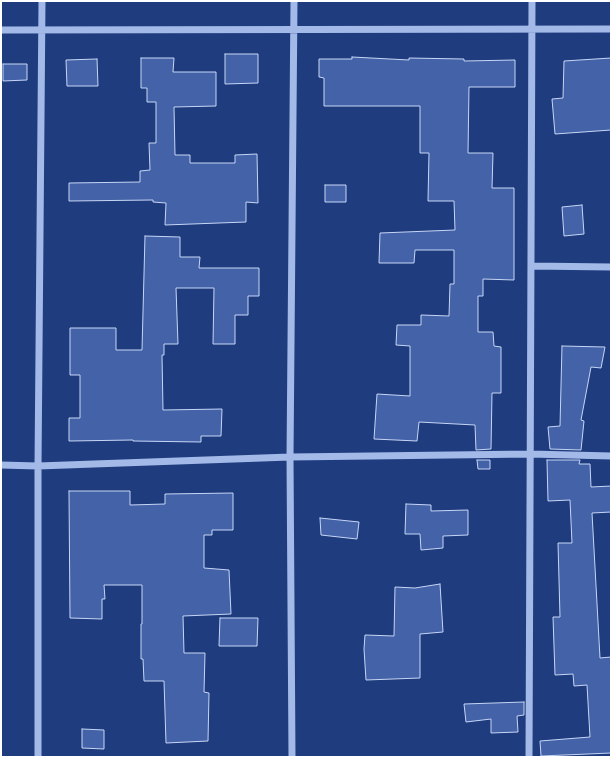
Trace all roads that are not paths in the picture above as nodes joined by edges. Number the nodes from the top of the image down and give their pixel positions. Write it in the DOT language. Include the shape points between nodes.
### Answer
graph roads {
  1 [pos="42,1"];
  2 [pos="294,1"];
  3 [pos="532,1"];
  4 [pos="611,29"];
  5 [pos="1,30"];
  6 [pos="42,30"];
  7 [pos="294,30"];
  8 [pos="531,30"];
  9 [pos="531,266"];
  10 [pos="611,267"];
  11 [pos="530,454"];
  12 [pos="611,456"];
  13 [pos="290,457"];
  14 [pos="1,466"];
  15 [pos="38,466"];
  16 [pos="38,757"];
  17 [pos="292,757"];
  18 [pos="529,757"];
  1 -- 6 [label="street"];
  2 -- 7 [label="street"];
  3 -- 8 [label="street"];
  4 -- 8 [label="street"];
  5 -- 6 [label="street"];
  6 -- 7 [label="street"];
  6 -- 15 [label="street"];
  7 -- 8 [label="street"];
  7 -- 13 [label="street"];
  8 -- 9 [label="street"];
  9 -- 10 [label="street"];
  9 -- 11 [label="street"];
  11 -- 12 [label="street"];
  11 -- 13 [label="street"];
  11 -- 18 [label="street"];
  13 -- 15 [label="street"];
  13 -- 17 [label="street"];
  14 -- 15 [label="street"];
  15 -- 16 [label="street"];
}
